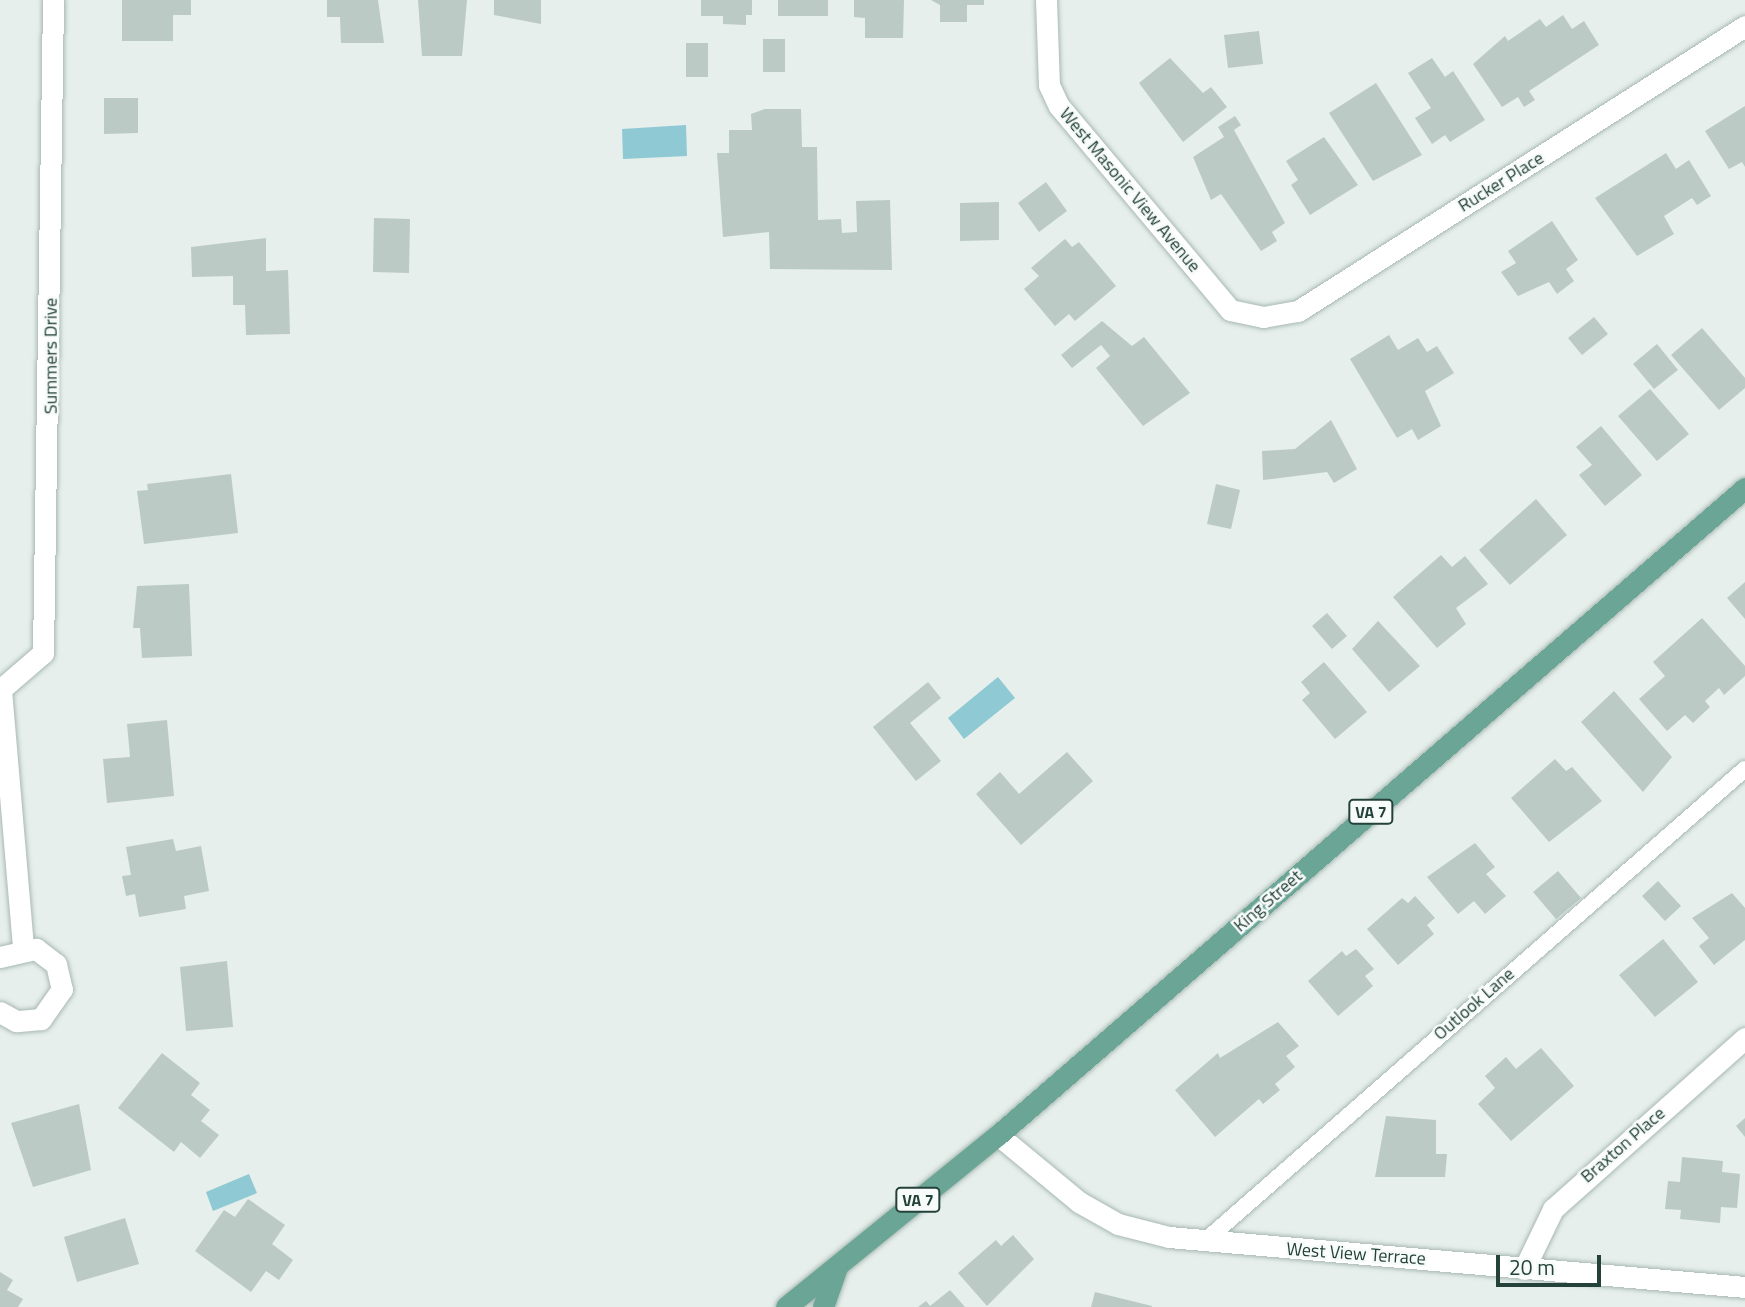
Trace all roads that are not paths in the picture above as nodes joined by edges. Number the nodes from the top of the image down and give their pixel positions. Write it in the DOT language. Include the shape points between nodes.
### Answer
graph roads {
  1 [pos="53,0"];
  2 [pos="1046,0"];
  3 [pos="1745,26"];
  4 [pos="1250,316"];
  5 [pos="1745,488"];
  6 [pos="1,690"];
  7 [pos="1745,769"];
  8 [pos="23,947"];
  9 [pos="0,957"];
  10 [pos="0,1012"];
  11 [pos="1745,1038"];
  12 [pos="998,1135"];
  13 [pos="1205,1241"];
  14 [pos="838,1265"];
  15 [pos="1524,1269"];
  16 [pos="1745,1287"];
  17 [pos="786,1307"];
  18 [pos="823,1307"];
  1 -- 6 [label="street, Summers Drive" via="44,653"];
  2 -- 4 [label="street, West Masonic View Avenue" via="1049,85 1059,106 1230,310"];
  3 -- 4 [label="street, Rucker Place" via="1298,311"];
  5 -- 12 [label="main road, King Street / VA 7"];
  6 -- 8 [label="street"];
  7 -- 13 [label="lane, Outlook Lane"];
  8 -- 9 [label="street"];
  8 -- 10 [label="street" via="56,964 59,1001 28,1022"];
  11 -- 15 [label="street, Braxton Place" via="1553,1209"];
  12 -- 13 [label="street, West View Terrace" via="1079,1202 1118,1224"];
  12 -- 14 [label="main road, King Street / VA 7"];
  13 -- 15 [label="street, West View Terrace"];
  14 -- 17 [label="main road, King Street / VA 7"];
  14 -- 18 [label="main road"];
  15 -- 16 [label="street, West View Terrace"];
}
